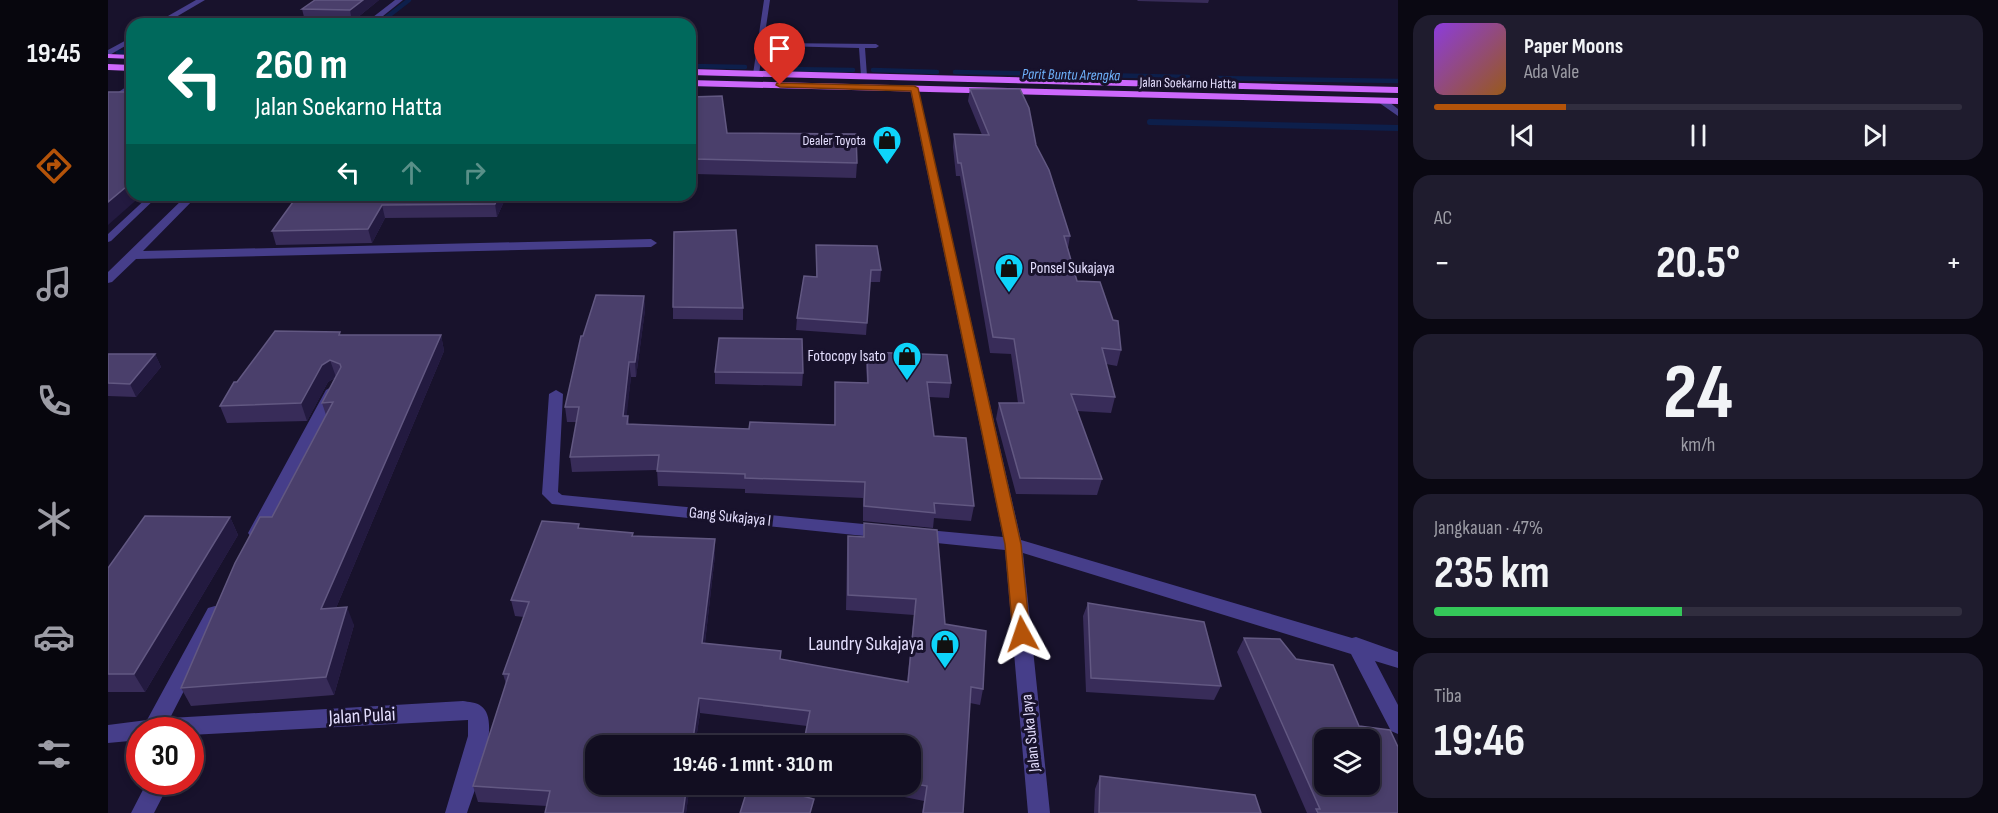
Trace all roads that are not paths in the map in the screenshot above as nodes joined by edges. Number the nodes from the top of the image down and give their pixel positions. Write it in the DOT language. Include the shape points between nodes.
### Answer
graph roads {
  1 [pos="201,0"];
  2 [pos="399,0"];
  3 [pos="767,0"];
  4 [pos="169,18"];
  5 [pos="376,18"];
  6 [pos="126,43"];
  7 [pos="862,46"];
  8 [pos="876,46"];
  9 [pos="108,55"];
  10 [pos="126,56"];
  11 [pos="108,68"];
  12 [pos="126,68"];
  13 [pos="696,72"];
  14 [pos="756,74"];
  15 [pos="772,74"];
  16 [pos="864,76"];
  17 [pos="696,83"];
  18 [pos="1148,85"];
  19 [pos="914,88"];
  20 [pos="126,89"];
  21 [pos="1398,90"];
  22 [pos="116,96"];
  23 [pos="126,96"];
  24 [pos="1156,96"];
  25 [pos="1381,100"];
  26 [pos="1398,101"];
  27 [pos="108,102"];
  28 [pos="1398,113"];
  29 [pos="149,201"];
  30 [pos="187,201"];
  31 [pos="108,239"];
  32 [pos="651,243"];
  33 [pos="132,255"];
  34 [pos="108,279"];
  35 [pos="337,383"];
  36 [pos="556,394"];
  37 [pos="1013,544"];
  38 [pos="248,551"];
  39 [pos="226,593"];
  40 [pos="1356,645"];
  41 [pos="1398,660"];
  42 [pos="153,717"];
  43 [pos="1398,725"];
  44 [pos="204,727"];
  45 [pos="126,732"];
  46 [pos="108,734"];
  47 [pos="152,795"];
  48 [pos="142,813"];
  49 [pos="456,813"];
  50 [pos="1039,813"];
  1 -- 4 [label="street"];
  2 -- 5 [label="street"];
  3 -- 14 [label="lane"];
  6 -- 9 [label="street"];
  7 -- 8 [label="lane"];
  7 -- 15 [label="lane" via="775,44"];
  7 -- 16 [label="lane"];
  9 -- 10 [label="main road"];
  11 -- 12 [label="main road"];
  13 -- 14 [label="main road, Jalan Soekarno Hatta"];
  14 -- 15 [label="main road, Jalan Soekarno Hatta"];
  15 -- 16 [label="main road, Jalan Soekarno Hatta"];
  16 -- 18 [label="main road, Jalan Soekarno Hatta"];
  17 -- 19 [label="main road, Jalan Soekarno Hatta"];
  18 -- 21 [label="main road, Jalan Soekarno Hatta"];
  18 -- 24 [label="main road"];
  19 -- 24 [label="main road, Jalan Soekarno Hatta"];
  19 -- 37 [label="street, Jalan Suka Jaya"];
  20 -- 22 [label="lane"];
  22 -- 23 [label="lane"];
  22 -- 27 [label="lane"];
  24 -- 25 [label="main road, Jalan Soekarno Hatta"];
  25 -- 26 [label="main road, Jalan Soekarno Hatta"];
  25 -- 28 [label="street"];
  29 -- 31 [label="lane"];
  30 -- 33 [label="street"];
  32 -- 33 [label="street"];
  33 -- 34 [label="street"];
  35 -- 38 [label="street"];
  36 -- 37 [label="street, Gang Sukajaya I" via="550,494 558,500"];
  37 -- 40 [label="street"];
  37 -- 50 [label="street, Jalan Suka Jaya"];
  39 -- 42 [label="street"];
  40 -- 41 [label="street"];
  40 -- 43 [label="street"];
  44 -- 49 [label="street, Jalan Pulai" via="474,712 479,719 480,736"];
  45 -- 46 [label="street, Jalan Pulai"];
  47 -- 48 [label="street"];
}
